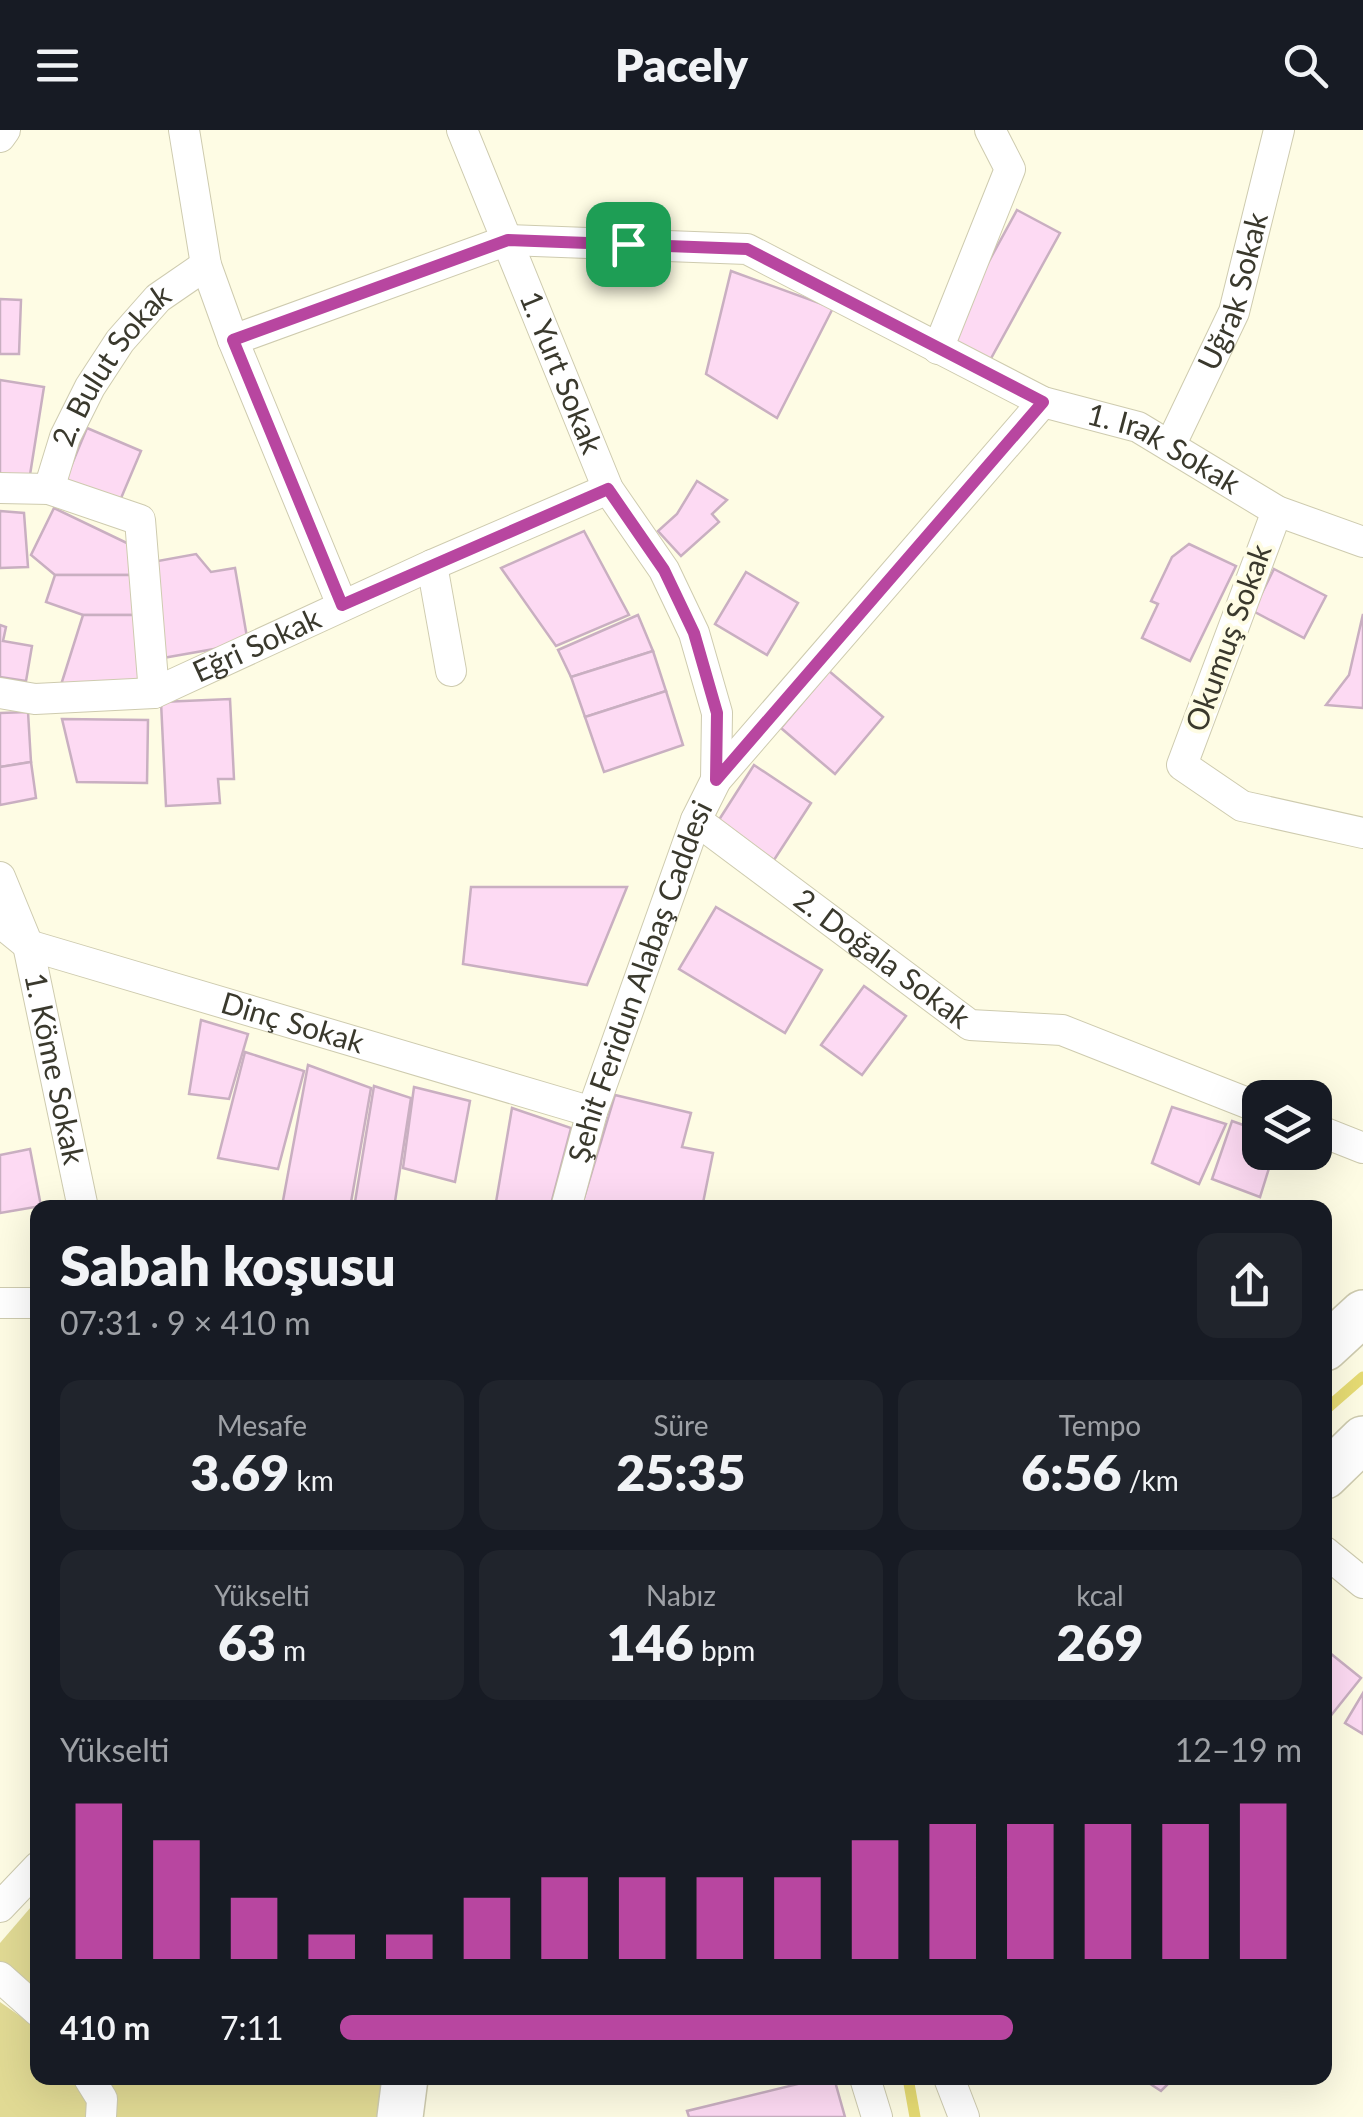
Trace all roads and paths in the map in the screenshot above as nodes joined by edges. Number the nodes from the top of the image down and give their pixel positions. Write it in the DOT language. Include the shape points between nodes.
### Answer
graph roads {
  1 [pos="6,130"];
  2 [pos="184,130"];
  3 [pos="462,130"];
  4 [pos="990,130"];
  5 [pos="1279,130"];
  6 [pos="0,137"];
  7 [pos="508,240"];
  8 [pos="206,266"];
  9 [pos="233,340"];
  10 [pos="938,349"];
  11 [pos="1043,402"];
  12 [pos="1170,446"];
  13 [pos="0,488"];
  14 [pos="608,489"];
  15 [pos="48,490"];
  16 [pos="1276,511"];
  17 [pos="1363,542"];
  18 [pos="432,564"];
  19 [pos="342,605"];
  20 [pos="452,672"];
  21 [pos="0,693"];
  22 [pos="154,693"];
  23 [pos="716,780"];
  24 [pos="696,820"];
  25 [pos="1363,833"];
  26 [pos="0,877"];
  27 [pos="0,922"];
  28 [pos="28,945"];
  29 [pos="1242,1101"];
  30 [pos="592,1112"];
  31 [pos="1332,1136"];
  32 [pos="1363,1148"];
  33 [pos="81,1200"];
  34 [pos="568,1200"];
  35 [pos="0,1303"];
  36 [pos="30,1304"];
  37 [pos="1363,1313"];
  38 [pos="1332,1342"];
  39 [pos="1363,1439"];
  40 [pos="1332,1469"];
  41 [pos="1332,1558"];
  42 [pos="1363,1583"];
  43 [pos="30,1875"];
  44 [pos="0,1907"];
  45 [pos="0,1977"];
  46 [pos="30,2004"];
  47 [pos="93,2085"];
  48 [pos="404,2085"];
  49 [pos="867,2085"];
  50 [pos="952,2085"];
  51 [pos="102,2117"];
  52 [pos="400,2117"];
  53 [pos="877,2117"];
  54 [pos="964,2117"];
  1 -- 6 [label="street"];
  2 -- 8 [label="street"];
  3 -- 7 [label="street, 1. Yurt Sokak"];
  4 -- 10 [label="street" via="1010,169"];
  5 -- 12 [label="street, Uğrak Sokak" via="1234,312"];
  7 -- 9 [label="street"];
  7 -- 10 [label="street, 1. Irak Sokak" via="747,249"];
  7 -- 14 [label="street, 1. Yurt Sokak"];
  8 -- 9 [label="street"];
  8 -- 15 [label="street, 2. Bulut Sokak" via="158,298 120,342 90,387"];
  9 -- 19 [label="street"];
  10 -- 11 [label="street, 1. Irak Sokak"];
  11 -- 12 [label="street, 1. Irak Sokak" via="1138,427"];
  11 -- 23 [label="street, Şehit Feridun Alabaş Caddesi"];
  12 -- 16 [label="street, 1. Irak Sokak"];
  13 -- 15 [label="street"];
  14 -- 18 [label="street, Eğri Sokak"];
  14 -- 23 [label="street, 1. Yurt Sokak" via="664,570 694,633 717,713"];
  15 -- 22 [label="street" via="140,520"];
  16 -- 17 [label="street, 1. Irak Sokak"];
  16 -- 25 [label="street, Okumuş Sokak" via="1182,766 1242,806"];
  18 -- 19 [label="street, Eğri Sokak"];
  18 -- 20 [label="street"];
  19 -- 22 [label="street, Eğri Sokak"];
  21 -- 22 [label="street, Eğri Sokak" via="35,699"];
  23 -- 24 [label="street, Şehit Feridun Alabaş Caddesi"];
  24 -- 29 [label="street, 2. Doğala Sokak" via="970,1025 1062,1030"];
  24 -- 30 [label="street, Şehit Feridun Alabaş Caddesi"];
  26 -- 28 [label="street, 1. Köme Sokak"];
  27 -- 28 [label="street, Dinç Sokak"];
  28 -- 30 [label="street, Dinç Sokak"];
  28 -- 33 [label="street, 1. Köme Sokak"];
  30 -- 34 [label="street, Şehit Feridun Alabaş Caddesi"];
  31 -- 32 [label="street"];
  35 -- 36 [label="street"];
  37 -- 38 [label="street"];
  39 -- 40 [label="street"];
  41 -- 42 [label="street"];
  43 -- 44 [label="street"];
  45 -- 46 [label="street"];
  47 -- 51 [label="street"];
  48 -- 52 [label="street"];
  49 -- 53 [label="street"];
  50 -- 54 [label="street"];
}
